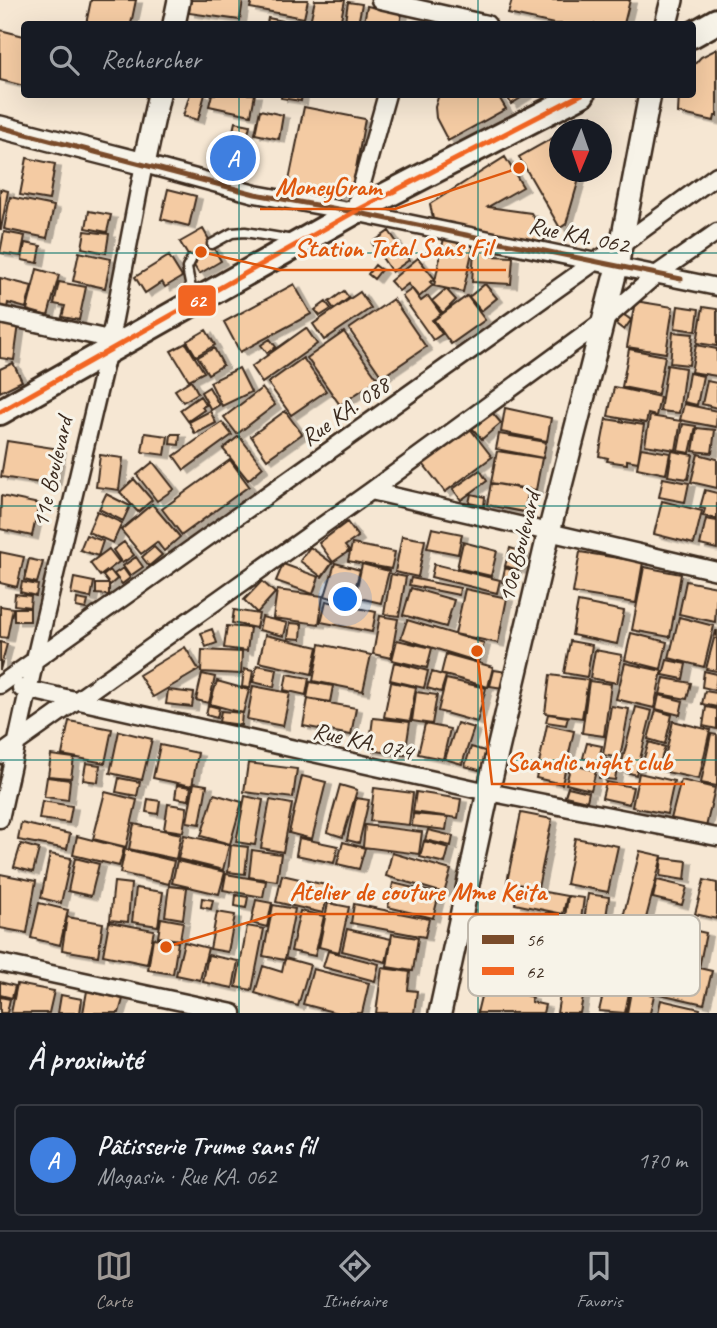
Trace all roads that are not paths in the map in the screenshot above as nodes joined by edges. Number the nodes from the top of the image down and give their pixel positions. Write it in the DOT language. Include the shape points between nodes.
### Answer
graph roads {
  1 [pos="179,0"];
  2 [pos="380,0"];
  3 [pos="672,0"];
  4 [pos="412,4"];
  5 [pos="175,21"];
  6 [pos="408,21"];
  7 [pos="476,21"];
  8 [pos="667,21"];
  9 [pos="717,21"];
  10 [pos="696,33"];
  11 [pos="158,98"];
  12 [pos="386,98"];
  13 [pos="575,98"];
  14 [pos="649,98"];
  15 [pos="0,127"];
  16 [pos="144,164"];
  17 [pos="717,175"];
  18 [pos="354,212"];
  19 [pos="717,232"];
  20 [pos="301,242"];
  21 [pos="212,244"];
  22 [pos="611,258"];
  23 [pos="191,260"];
  24 [pos="657,274"];
  25 [pos="717,287"];
  26 [pos="194,302"];
  27 [pos="0,315"];
  28 [pos="602,322"];
  29 [pos="108,345"];
  30 [pos="0,412"];
  31 [pos="371,491"];
  32 [pos="549,532"];
  33 [pos="717,571"];
  34 [pos="35,659"];
  35 [pos="1,684"];
  36 [pos="29,690"];
  37 [pos="77,700"];
  38 [pos="18,743"];
  39 [pos="0,755"];
  40 [pos="488,792"];
  41 [pos="0,820"];
  42 [pos="717,837"];
  43 [pos="0,963"];
  44 [pos="233,1013"];
  45 [pos="440,1013"];
  1 -- 5 [label="main road"];
  2 -- 4 [label="street"];
  3 -- 8 [label="main road"];
  4 -- 6 [label="street"];
  4 -- 7 [label="street"];
  9 -- 10 [label="main road"];
  11 -- 16 [label="main road, 11e Boulevard"];
  12 -- 18 [label="street"];
  13 -- 18 [label="main road"];
  14 -- 22 [label="main road, 10e Boulevard"];
  15 -- 16 [label="main road"];
  16 -- 18 [label="street, Rue KA. 062" via="255,194"];
  16 -- 29 [label="street, 11e Boulevard"];
  17 -- 22 [label="street, Rue KA. 088"];
  18 -- 20 [label="main road"];
  18 -- 22 [label="street, Rue KA. 062"];
  19 -- 24 [label="street"];
  20 -- 21 [label="lane" via="245,232 232,233"];
  20 -- 26 [label="main road"];
  22 -- 24 [label="street, Rue KA. 062"];
  22 -- 28 [label="main road, 10e Boulevard"];
  22 -- 34 [label="street, Rue KA. 088"];
  23 -- 26 [label="lane" via="187,268"];
  24 -- 25 [label="street, Rue KA. 062"];
  24 -- 28 [label="street"];
  26 -- 29 [label="main road"];
  27 -- 29 [label="street"];
  28 -- 31 [label="street"];
  28 -- 32 [label="main road, 10e Boulevard"];
  29 -- 30 [label="main road"];
  29 -- 34 [label="street, 11e Boulevard"];
  31 -- 32 [label="street"];
  31 -- 37 [label="street"];
  32 -- 33 [label="street"];
  32 -- 40 [label="main road, 10e Boulevard"];
  34 -- 35 [label="street, Rue KA. 088"];
  34 -- 36 [label="street, 11e Boulevard"];
  35 -- 36 [label="street, Rue KA. 074"];
  36 -- 37 [label="street, Rue KA. 074"];
  36 -- 38 [label="street, 11e Boulevard"];
  37 -- 38 [label="street"];
  37 -- 40 [label="street, Rue KA. 074"];
  38 -- 39 [label="street"];
  38 -- 41 [label="street, 11e Boulevard"];
  40 -- 42 [label="street, Rue KA. 074"];
  40 -- 45 [label="main road, 10e Boulevard"];
  43 -- 44 [label="street"];
}
